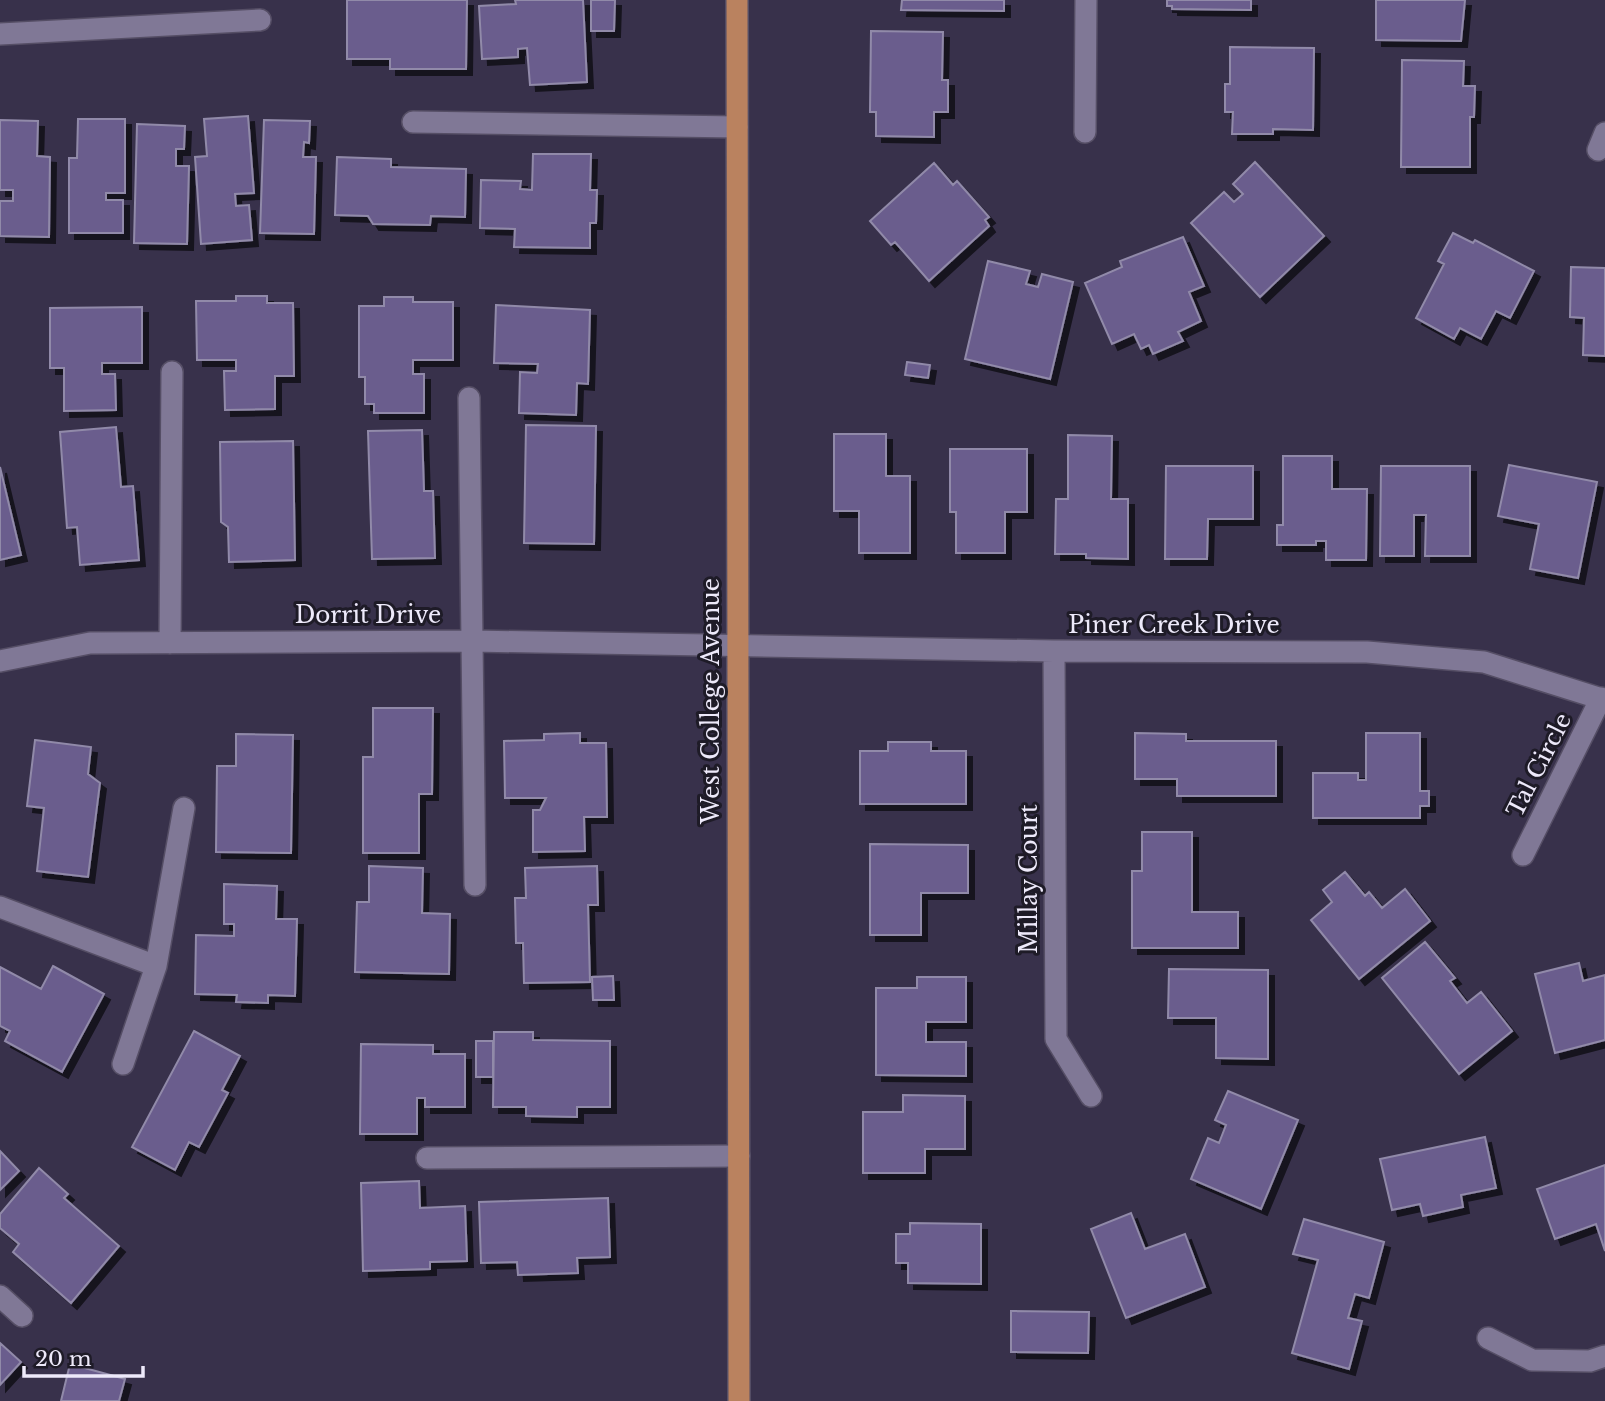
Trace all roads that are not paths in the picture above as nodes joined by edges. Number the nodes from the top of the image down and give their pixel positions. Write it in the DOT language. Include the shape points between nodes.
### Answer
graph roads {
  1 [pos="737,0"];
  2 [pos="1086,0"];
  3 [pos="260,20"];
  4 [pos="0,34"];
  5 [pos="413,122"];
  6 [pos="737,127"];
  7 [pos="1085,132"];
  8 [pos="172,372"];
  9 [pos="469,398"];
  10 [pos="473,641"];
  11 [pos="170,643"];
  12 [pos="737,644"];
  13 [pos="1054,651"];
  14 [pos="0,661"];
  15 [pos="1603,699"];
  16 [pos="184,808"];
  17 [pos="1523,855"];
  18 [pos="475,885"];
  19 [pos="0,907"];
  20 [pos="156,966"];
  21 [pos="123,1064"];
  22 [pos="1091,1097"];
  23 [pos="739,1156"];
  24 [pos="427,1158"];
  25 [pos="0,1296"];
  26 [pos="22,1316"];
  27 [pos="1488,1338"];
  28 [pos="1605,1356"];
  29 [pos="739,1401"];
  1 -- 6 [label="main road, West College Avenue"];
  2 -- 7 [label="street"];
  3 -- 4 [label="street"];
  5 -- 6 [label="street"];
  6 -- 12 [label="main road, West College Avenue"];
  8 -- 11 [label="street"];
  9 -- 10 [label="street"];
  10 -- 11 [label="street, Dorrit Drive"];
  10 -- 12 [label="street, Dorrit Drive"];
  10 -- 18 [label="street"];
  11 -- 14 [label="street, Dorrit Drive" via="90,643"];
  12 -- 13 [label="street, Piner Creek Drive"];
  12 -- 23 [label="main road, West College Avenue"];
  13 -- 15 [label="street, Piner Creek Drive" via="1367,652 1484,663"];
  13 -- 22 [label="street, Millay Court" via="1056,1039"];
  15 -- 17 [label="street, Tal Circle"];
  16 -- 20 [label="street"];
  19 -- 20 [label="street"];
  20 -- 21 [label="street"];
  23 -- 24 [label="street"];
  23 -- 29 [label="main road, West College Avenue"];
  25 -- 26 [label="street"];
  27 -- 28 [label="street" via="1532,1360 1590,1361"];
}
